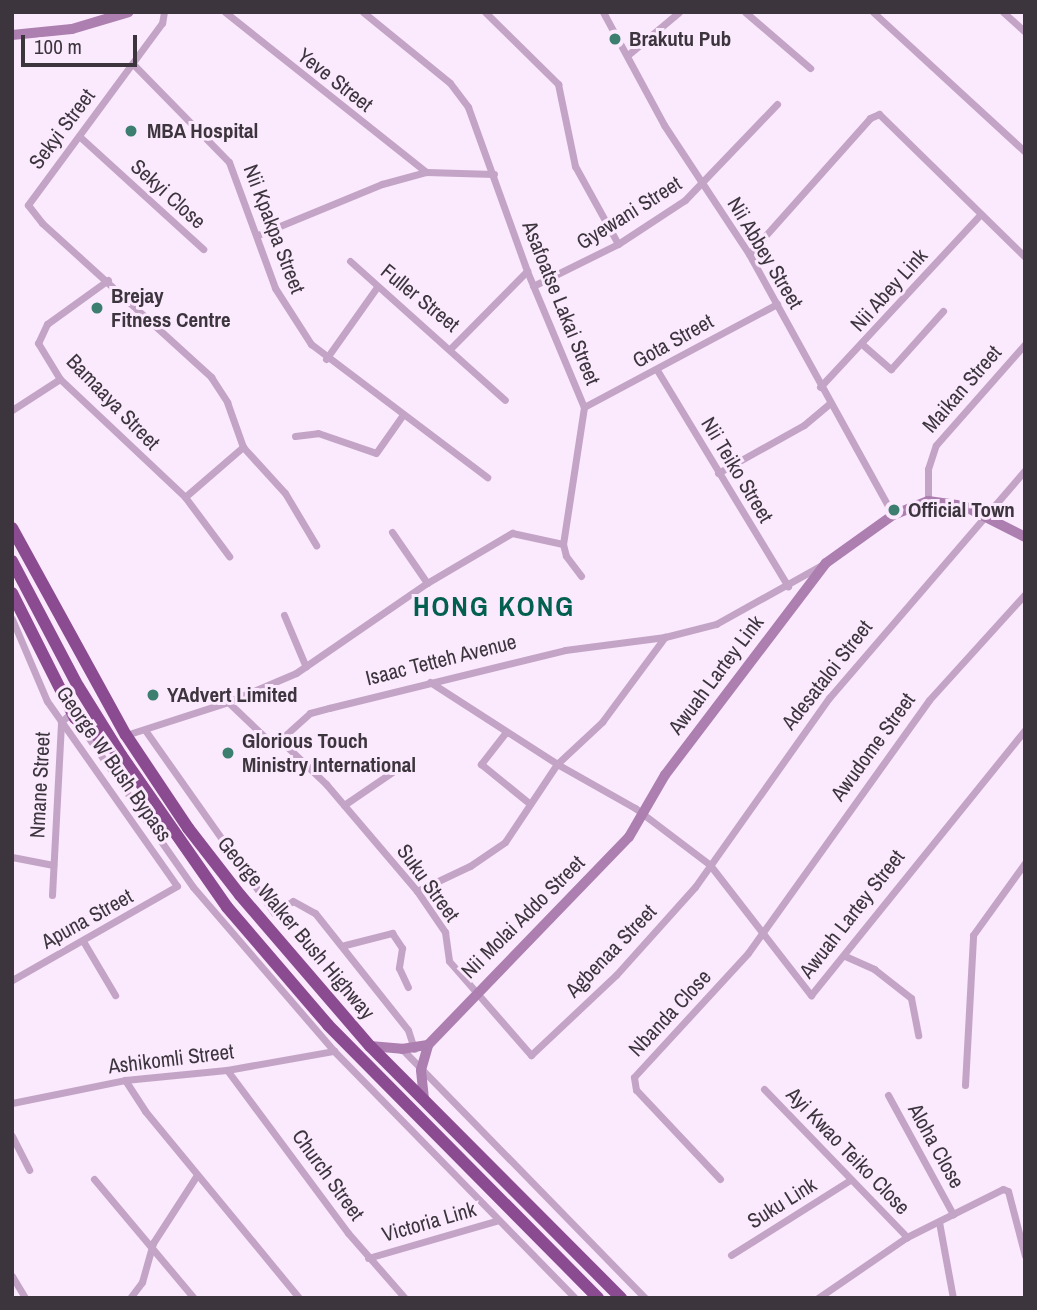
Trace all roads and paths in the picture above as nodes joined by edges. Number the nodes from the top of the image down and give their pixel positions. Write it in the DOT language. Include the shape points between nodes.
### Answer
graph roads {
  1 [pos="129,12"];
  2 [pos="164,12"];
  3 [pos="225,12"];
  4 [pos="363,12"];
  5 [pos="485,12"];
  6 [pos="603,12"];
  7 [pos="678,12"];
  8 [pos="745,12"];
  9 [pos="873,12"];
  10 [pos="1003,12"];
  11 [pos="1025,32"];
  12 [pos="12,35"];
  13 [pos="629,54"];
  14 [pos="133,64"];
  15 [pos="810,68"];
  16 [pos="777,104"];
  17 [pos="79,136"];
  18 [pos="1025,152"];
  19 [pos="426,172"];
  20 [pos="494,174"];
  21 [pos="704,186"];
  22 [pos="982,214"];
  23 [pos="258,235"];
  24 [pos="618,244"];
  25 [pos="203,249"];
  26 [pos="749,254"];
  27 [pos="1025,257"];
  28 [pos="350,261"];
  29 [pos="527,271"];
  30 [pos="108,280"];
  31 [pos="533,286"];
  32 [pos="375,288"];
  33 [pos="777,304"];
  34 [pos="943,311"];
  35 [pos="1025,344"];
  36 [pos="863,345"];
  37 [pos="450,349"];
  38 [pos="327,359"];
  39 [pos="657,370"];
  40 [pos="61,379"];
  41 [pos="820,387"];
  42 [pos="505,400"];
  43 [pos="829,404"];
  44 [pos="584,407"];
  45 [pos="12,410"];
  46 [pos="402,416"];
  47 [pos="295,436"];
  48 [pos="243,447"];
  49 [pos="1025,470"];
  50 [pos="718,473"];
  51 [pos="487,477"];
  52 [pos="185,497"];
  53 [pos="928,501"];
  54 [pos="893,515"];
  55 [pos="984,516"];
  56 [pos="12,528"];
  57 [pos="392,532"];
  58 [pos="1025,537"];
  59 [pos="563,544"];
  60 [pos="316,545"];
  61 [pos="229,556"];
  62 [pos="12,561"];
  63 [pos="826,563"];
  64 [pos="581,576"];
  65 [pos="427,583"];
  66 [pos="788,586"];
  67 [pos="12,593"];
  68 [pos="1025,594"];
  69 [pos="284,615"];
  70 [pos="12,619"];
  71 [pos="665,636"];
  72 [pos="306,667"];
  73 [pos="430,682"];
  74 [pos="228,702"];
  75 [pos="74,715"];
  76 [pos="61,722"];
  77 [pos="145,730"];
  78 [pos="1025,730"];
  79 [pos="506,733"];
  80 [pos="126,735"];
  81 [pos="280,740"];
  82 [pos="121,755"];
  83 [pos="557,764"];
  84 [pos="401,766"];
  85 [pos="530,804"];
  86 [pos="344,805"];
  87 [pos="643,814"];
  88 [pos="12,857"];
  89 [pos="1025,863"];
  90 [pos="53,865"];
  91 [pos="710,865"];
  92 [pos="177,886"];
  93 [pos="417,891"];
  94 [pos="52,895"];
  95 [pos="762,932"];
  96 [pos="83,942"];
  97 [pos="345,945"];
  98 [pos="845,956"];
  99 [pos="12,980"];
  100 [pos="408,987"];
  101 [pos="473,994"];
  102 [pos="115,995"];
  103 [pos="918,1035"];
  104 [pos="428,1045"];
  105 [pos="370,1046"];
  106 [pos="402,1049"];
  107 [pos="414,1049"];
  108 [pos="334,1051"];
  109 [pos="531,1055"];
  110 [pos="227,1070"];
  111 [pos="421,1070"];
  112 [pos="125,1080"];
  113 [pos="965,1085"];
  114 [pos="764,1089"];
  115 [pos="888,1095"];
  116 [pos="424,1099"];
  117 [pos="12,1103"];
  118 [pos="12,1136"];
  119 [pos="29,1170"];
  120 [pos="197,1175"];
  121 [pos="94,1179"];
  122 [pos="720,1179"];
  123 [pos="850,1181"];
  124 [pos="953,1214"];
  125 [pos="499,1220"];
  126 [pos="939,1222"];
  127 [pos="907,1237"];
  128 [pos="153,1243"];
  129 [pos="732,1255"];
  130 [pos="1025,1256"];
  131 [pos="368,1258"];
  132 [pos="12,1276"];
  133 [pos="25,1298"];
  134 [pos="131,1298"];
  135 [pos="194,1298"];
  136 [pos="299,1298"];
  137 [pos="405,1298"];
  138 [pos="575,1298"];
  139 [pos="598,1298"];
  140 [pos="621,1298"];
  141 [pos="645,1298"];
  142 [pos="818,1298"];
  143 [pos="953,1298"];
  1 -- 12 [label="street" via="72,29"];
  2 -- 14 [label="street, Sekyi Street" via="162,23"];
  3 -- 19 [label="street, Yeve Street"];
  4 -- 20 [label="street, Asafoatse Lakai Street" via="462,97"];
  5 -- 24 [label="street" via="558,85 575,166"];
  6 -- 13 [label="street, Nii Abbey Street"];
  7 -- 13 [label="street"];
  8 -- 15 [label="street"];
  9 -- 18 [label="street"];
  10 -- 11 [label="street"];
  13 -- 21 [label="street, Nii Abbey Street" via="664,125"];
  14 -- 17 [label="street, Sekyi Street"];
  14 -- 23 [label="street, Nii Kpakpa Street" via="218,146 240,181"];
  16 -- 21 [label="street, Gyewani Street"];
  17 -- 25 [label="street, Sekyi Close"];
  17 -- 30 [label="street, Sekyi Street" via="28,205 42,223"];
  19 -- 20 [label="street"];
  19 -- 23 [label="street" via="382,184"];
  20 -- 29 [label="street, Asafoatse Lakai Street"];
  21 -- 24 [label="street, Gyewani Street"];
  21 -- 26 [label="street, Nii Abbey Street"];
  22 -- 26 [label="street" via="879,114 870,118"];
  22 -- 27 [label="street"];
  22 -- 36 [label="street, Nii Abey Link"];
  23 -- 38 [label="street, Nii Kpakpa Street" via="285,310"];
  24 -- 31 [label="street, Gyewani Street"];
  26 -- 33 [label="street, Nii Abbey Street"];
  28 -- 32 [label="street, Fuller Street"];
  29 -- 31 [label="street, Asafoatse Lakai Street"];
  29 -- 37 [label="street, Fuller Street"];
  30 -- 40 [label="street, Bamaaya Street" via="38,335 42,351"];
  30 -- 48 [label="street, Sekyi Street" via="211,377 227,402"];
  31 -- 44 [label="street, Asafoatse Lakai Street"];
  32 -- 37 [label="street, Fuller Street"];
  32 -- 38 [label="street"];
  33 -- 39 [label="street, Gota Street"];
  33 -- 41 [label="street, Nii Abbey Street"];
  34 -- 36 [label="street" via="891,369"];
  35 -- 53 [label="street, Maikan Street" via="936,445 928,469"];
  36 -- 41 [label="street, Nii Abey Link"];
  37 -- 42 [label="street"];
  38 -- 46 [label="street, Nii Kpakpa Street"];
  39 -- 44 [label="street, Gota Street"];
  39 -- 50 [label="street, Nii Teiko Street"];
  40 -- 45 [label="street"];
  40 -- 52 [label="street, Bamaaya Street"];
  41 -- 43 [label="street, Nii Abbey Street"];
  43 -- 50 [label="street" via="804,425"];
  43 -- 54 [label="street, Nii Abbey Street"];
  44 -- 59 [label="street, Asafoatse Lakai Street"];
  46 -- 47 [label="street" via="376,453 318,433"];
  46 -- 51 [label="street, Nii Kpakpa Street"];
  48 -- 52 [label="street"];
  48 -- 60 [label="street, Sekyi Street" via="285,493"];
  49 -- 55 [label="street, Adesataloi Street"];
  50 -- 66 [label="street, Nii Teiko Street"];
  52 -- 61 [label="street, Bamaaya Street"];
  53 -- 54 [label="street, Isaac Tetteh Avenue"];
  53 -- 55 [label="street" via="952,502"];
  54 -- 63 [label="street, Isaac Tetteh Avenue"];
  55 -- 58 [label="street"];
  55 -- 91 [label="street, Adesataloi Street" via="830,698"];
  56 -- 80 [label="highway, George Walker Bush Highway"];
  57 -- 65 [label="street"];
  59 -- 64 [label="street"];
  59 -- 65 [label="street" via="512,533"];
  62 -- 82 [label="highway, George Walker Bush Highway" via="78,686"];
  63 -- 66 [label="street, Isaac Tetteh Avenue"];
  63 -- 87 [label="street, Awuah Lartey Link" via="665,775"];
  65 -- 72 [label="street"];
  66 -- 71 [label="street, Isaac Tetteh Avenue" via="716,624"];
  67 -- 75 [label="highway"];
  68 -- 95 [label="street, Awudome Street" via="929,700"];
  69 -- 72 [label="street"];
  70 -- 76 [label="street, George W Bush Bypass" via="39,685"];
  71 -- 73 [label="street, Isaac Tetteh Avenue" via="565,650"];
  71 -- 83 [label="street" via="602,722"];
  72 -- 74 [label="street"];
  73 -- 79 [label="street, Awuah Lartey Street"];
  73 -- 81 [label="street, Isaac Tetteh Avenue" via="310,713"];
  74 -- 77 [label="street"];
  74 -- 81 [label="street" via="265,741"];
  75 -- 76 [label="street, Nmane Street"];
  75 -- 82 [label="highway"];
  75 -- 108 [label="street" via="193,887"];
  76 -- 90 [label="street, Nmane Street"];
  76 -- 92 [label="street, George W Bush Bypass"];
  77 -- 80 [label="street"];
  77 -- 97 [label="street" via="274,913 293,901 315,913"];
  78 -- 98 [label="street, Awuah Lartey Street" via="880,904"];
  79 -- 83 [label="street, Awuah Lartey Street"];
  79 -- 85 [label="street" via="481,764"];
  80 -- 105 [label="highway, George Walker Bush Highway" via="240,895"];
  81 -- 86 [label="street, Suku Street"];
  82 -- 139 [label="highway, George Walker Bush Highway" via="228,907 328,1025"];
  83 -- 85 [label="street"];
  83 -- 87 [label="street, Awuah Lartey Street"];
  84 -- 86 [label="street"];
  85 -- 93 [label="street" via="496,849"];
  86 -- 93 [label="street, Suku Street"];
  87 -- 91 [label="street, Awuah Lartey Street"];
  87 -- 101 [label="street, Nii Molai Addo Street" via="629,837"];
  88 -- 90 [label="street, Nmane Street"];
  89 -- 113 [label="street" via="973,934"];
  90 -- 94 [label="street"];
  91 -- 95 [label="street, Awuah Lartey Street"];
  91 -- 109 [label="street, Agbenaa Street" via="616,975"];
  92 -- 96 [label="street, Apuna Street"];
  93 -- 101 [label="street, Suku Street" via="445,932 449,961"];
  95 -- 98 [label="street, Awuah Lartey Street" via="811,995"];
  95 -- 122 [label="street, Nbanda Close" via="698,1012 634,1077 636,1090"];
  96 -- 99 [label="street, Apuna Street"];
  96 -- 102 [label="street"];
  97 -- 100 [label="street" via="392,933 402,948 399,968"];
  97 -- 107 [label="street" via="408,1030"];
  98 -- 103 [label="street" via="874,969 911,998"];
  101 -- 104 [label="street, Nii Molai Addo Street"];
  101 -- 109 [label="street, Suku Street"];
  104 -- 107 [label="street"];
  104 -- 111 [label="street, Nii Molai Addo Street"];
  105 -- 106 [label="street"];
  105 -- 116 [label="highway, George Walker Bush Highway"];
  106 -- 107 [label="street"];
  106 -- 111 [label="street"];
  108 -- 110 [label="street, Ashikomli Street"];
  108 -- 125 [label="street"];
  110 -- 112 [label="street, Ashikomli Street"];
  110 -- 131 [label="street, Church Street"];
  111 -- 116 [label="street, Nii Molai Addo Street"];
  111 -- 141 [label="street"];
  112 -- 117 [label="street, Ashikomli Street"];
  112 -- 120 [label="street"];
  114 -- 123 [label="street, Ayi Kwao Teiko Close"];
  115 -- 124 [label="street, Aloha Close"];
  116 -- 140 [label="highway, George Walker Bush Highway"];
  118 -- 119 [label="street"];
  120 -- 128 [label="street"];
  120 -- 136 [label="street"];
  121 -- 128 [label="street"];
  123 -- 127 [label="street, Ayi Kwao Teiko Close"];
  123 -- 129 [label="street, Suku Link"];
  124 -- 126 [label="street"];
  124 -- 130 [label="street" via="1006,1189"];
  125 -- 131 [label="street, Victoria Link"];
  125 -- 138 [label="street"];
  126 -- 127 [label="street"];
  126 -- 143 [label="street"];
  127 -- 142 [label="street"];
  128 -- 134 [label="street" via="142,1282"];
  128 -- 135 [label="street"];
  131 -- 137 [label="street, Church Street"];
  132 -- 133 [label="street"];
}
